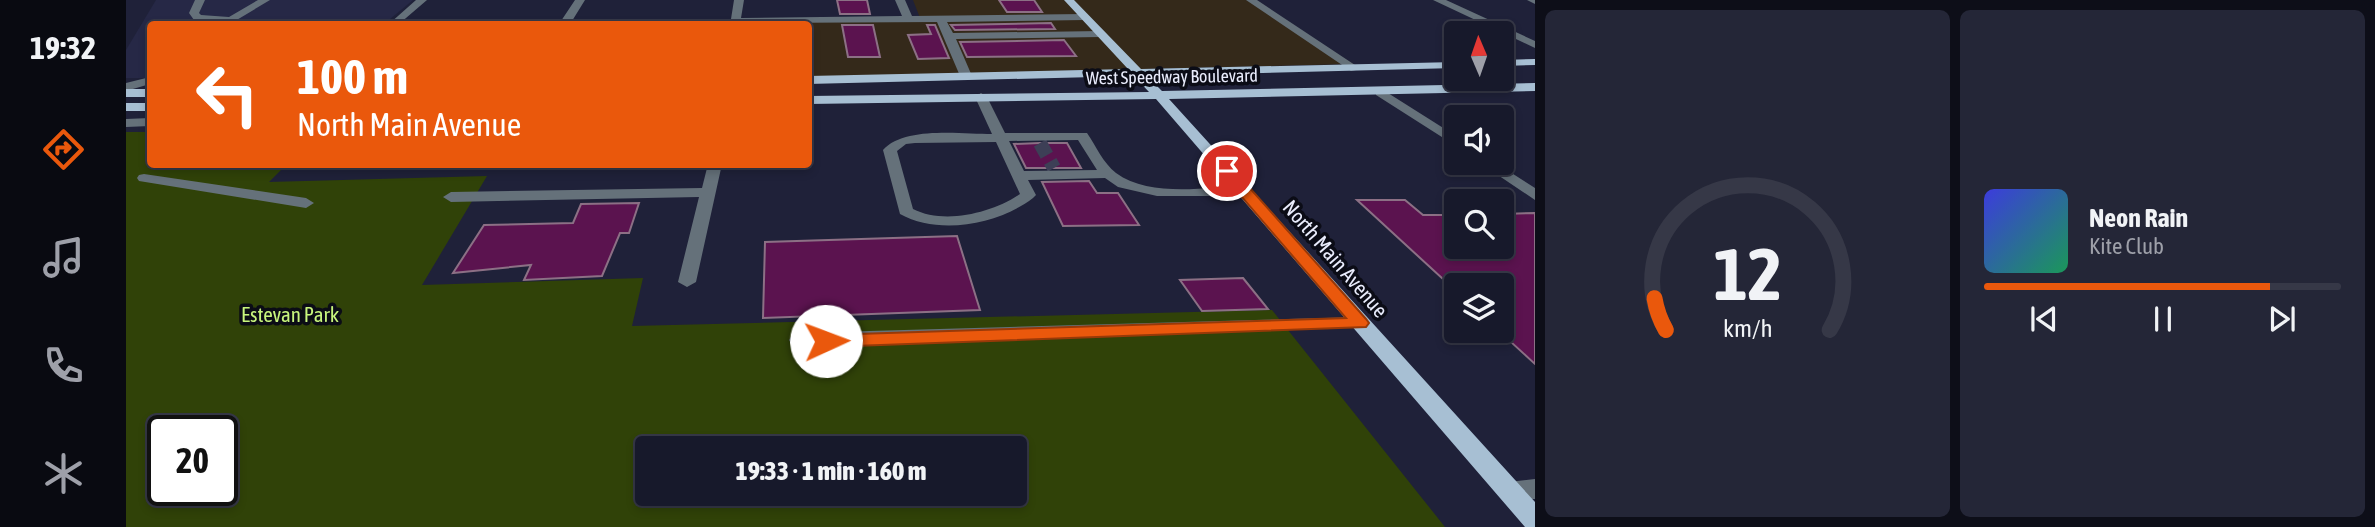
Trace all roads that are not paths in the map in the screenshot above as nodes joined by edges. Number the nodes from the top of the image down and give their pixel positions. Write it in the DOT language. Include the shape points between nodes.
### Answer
graph roads {
  1 [pos="200,0"];
  2 [pos="265,0"];
  3 [pos="422,0"];
  4 [pos="580,0"];
  5 [pos="739,0"];
  6 [pos="900,0"];
  7 [pos="1069,0"];
  8 [pos="1251,0"];
  9 [pos="1438,0"];
  10 [pos="1085,17"];
  11 [pos="908,19"];
  12 [pos="942,19"];
  13 [pos="220,21"];
  14 [pos="230,21"];
  15 [pos="398,21"];
  16 [pos="566,21"];
  17 [pos="736,21"];
  18 [pos="812,21"];
  19 [pos="1101,34"];
  20 [pos="949,36"];
  21 [pos="1535,46"];
  22 [pos="1535,62"];
  23 [pos="1514,63"];
  24 [pos="1444,65"];
  25 [pos="1355,69"];
  26 [pos="1138,73"];
  27 [pos="966,76"];
  28 [pos="812,80"];
  29 [pos="1535,87"];
  30 [pos="1380,92"];
  31 [pos="126,93"];
  32 [pos="147,93"];
  33 [pos="1160,95"];
  34 [pos="981,97"];
  35 [pos="812,100"];
  36 [pos="126,107"];
  37 [pos="147,107"];
  38 [pos="147,122"];
  39 [pos="126,123"];
  40 [pos="1444,134"];
  41 [pos="999,138"];
  42 [pos="714,168"];
  43 [pos="1108,174"];
  44 [pos="1504,175"];
  45 [pos="1018,176"];
  46 [pos="144,178"];
  47 [pos="1245,191"];
  48 [pos="709,192"];
  49 [pos="1535,195"];
  50 [pos="451,197"];
  51 [pos="306,203"];
  52 [pos="687,282"];
  53 [pos="1360,323"];
  54 [pos="799,340"];
  55 [pos="1535,489"];
  56 [pos="1509,490"];
  57 [pos="1535,520"];
  1 -- 13 [label="street" via="194,13 198,18"];
  2 -- 14 [label="street"];
  3 -- 15 [label="street"];
  4 -- 16 [label="street"];
  5 -- 17 [label="street"];
  6 -- 11 [label="street"];
  7 -- 10 [label="main road, North Main Avenue"];
  8 -- 25 [label="street"];
  9 -- 21 [label="street"];
  10 -- 12 [label="street"];
  10 -- 19 [label="main road, North Main Avenue"];
  11 -- 12 [label="street"];
  11 -- 18 [label="street"];
  12 -- 20 [label="street"];
  19 -- 20 [label="street"];
  19 -- 26 [label="main road, North Main Avenue"];
  20 -- 27 [label="street"];
  22 -- 23 [label="main road"];
  24 -- 25 [label="main road, West Speedway Boulevard"];
  25 -- 26 [label="main road, West Speedway Boulevard"];
  26 -- 27 [label="main road, West Speedway Boulevard"];
  26 -- 33 [label="main road, North Main Avenue"];
  27 -- 28 [label="main road, West Speedway Boulevard"];
  29 -- 30 [label="main road, West Speedway Boulevard"];
  30 -- 33 [label="main road, West Speedway Boulevard"];
  30 -- 40 [label="street"];
  31 -- 32 [label="main road"];
  33 -- 34 [label="main road, West Speedway Boulevard"];
  33 -- 47 [label="main road, North Main Avenue"];
  34 -- 35 [label="main road, West Speedway Boulevard"];
  34 -- 41 [label="street"];
  36 -- 37 [label="main road"];
  38 -- 39 [label="street"];
  41 -- 43 [label="street" via="1082,136"];
  41 -- 45 [label="street"];
  41 -- 45 [label="street" via="915,139 895,144 890,150 906,211 923,220 1003,211 1028,195"];
  42 -- 48 [label="street"];
  43 -- 45 [label="street"];
  43 -- 47 [label="street" via="1124,185 1149,191"];
  44 -- 49 [label="street"];
  46 -- 51 [label="street"];
  47 -- 53 [label="main road, North Main Avenue"];
  48 -- 50 [label="street"];
  48 -- 52 [label="street"];
  53 -- 54 [label="street"];
  53 -- 56 [label="main road, North Main Avenue"];
  55 -- 56 [label="street"];
  56 -- 57 [label="main road, North Main Avenue"];
}
